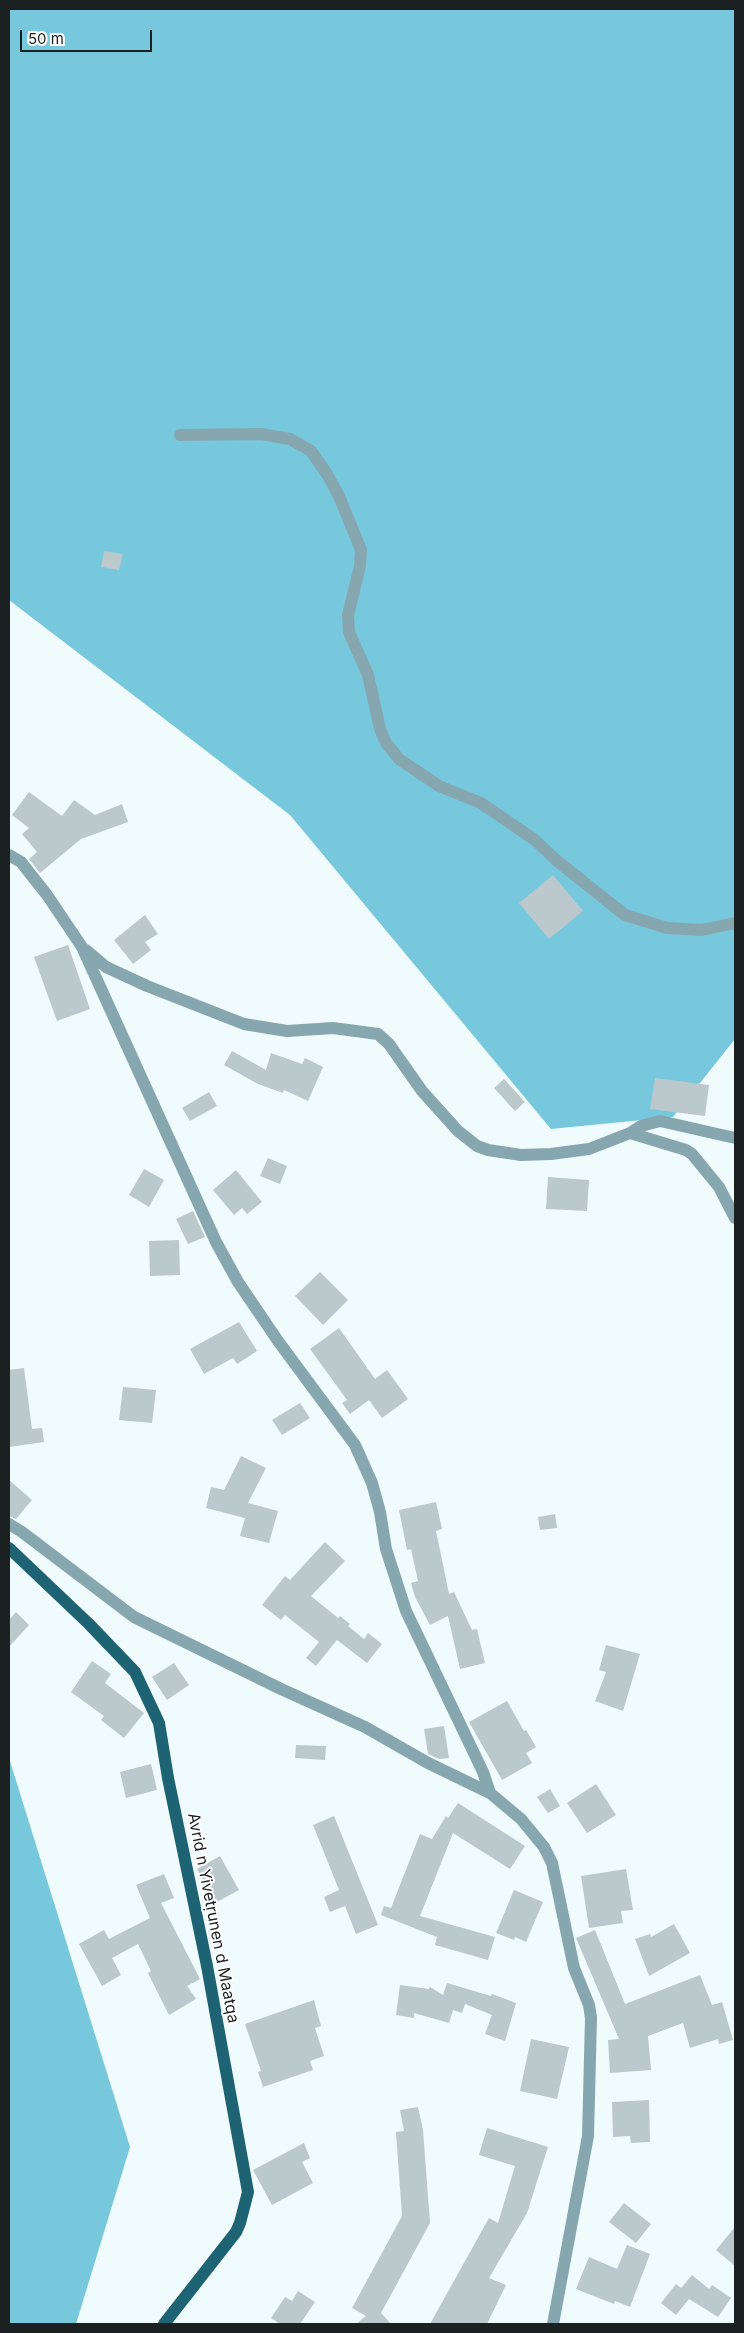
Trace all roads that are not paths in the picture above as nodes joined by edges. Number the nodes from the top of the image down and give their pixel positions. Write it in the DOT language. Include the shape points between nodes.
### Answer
graph roads {
  1 [pos="180,435"];
  2 [pos="9,854"];
  3 [pos="735,923"];
  4 [pos="82,946"];
  5 [pos="630,1133"];
  6 [pos="735,1138"];
  7 [pos="735,1218"];
  8 [pos="9,1524"];
  9 [pos="9,1548"];
  10 [pos="490,1793"];
  11 [pos="164,2324"];
  12 [pos="553,2324"];
  1 -- 3 [label="street" via="261,434 290,439 311,451 327,474 361,550 348,614 349,632 368,675 380,729 399,759 439,786 481,803 535,840 624,915 667,928 702,930"];
  2 -- 4 [label="street" via="21,862"];
  4 -- 5 [label="street" via="106,966 147,986 244,1024 287,1031 333,1028 378,1034 458,1131 477,1146 488,1150 521,1155 551,1154 588,1149"];
  4 -- 10 [label="street" via="216,1242 238,1282 355,1445 372,1483 386,1549 406,1611"];
  5 -- 6 [label="street" via="660,1121"];
  5 -- 7 [label="street" via="692,1154 719,1187"];
  8 -- 10 [label="street" via="134,1617 365,1727"];
  9 -- 11 [label="main road, Avrid n Yivetṛunen d Maatqa" via="135,1672 159,1723 248,2192 236,2232"];
  10 -- 12 [label="street" via="521,1819 544,1847 552,1863 574,1968 591,2018 588,2136"];
}
